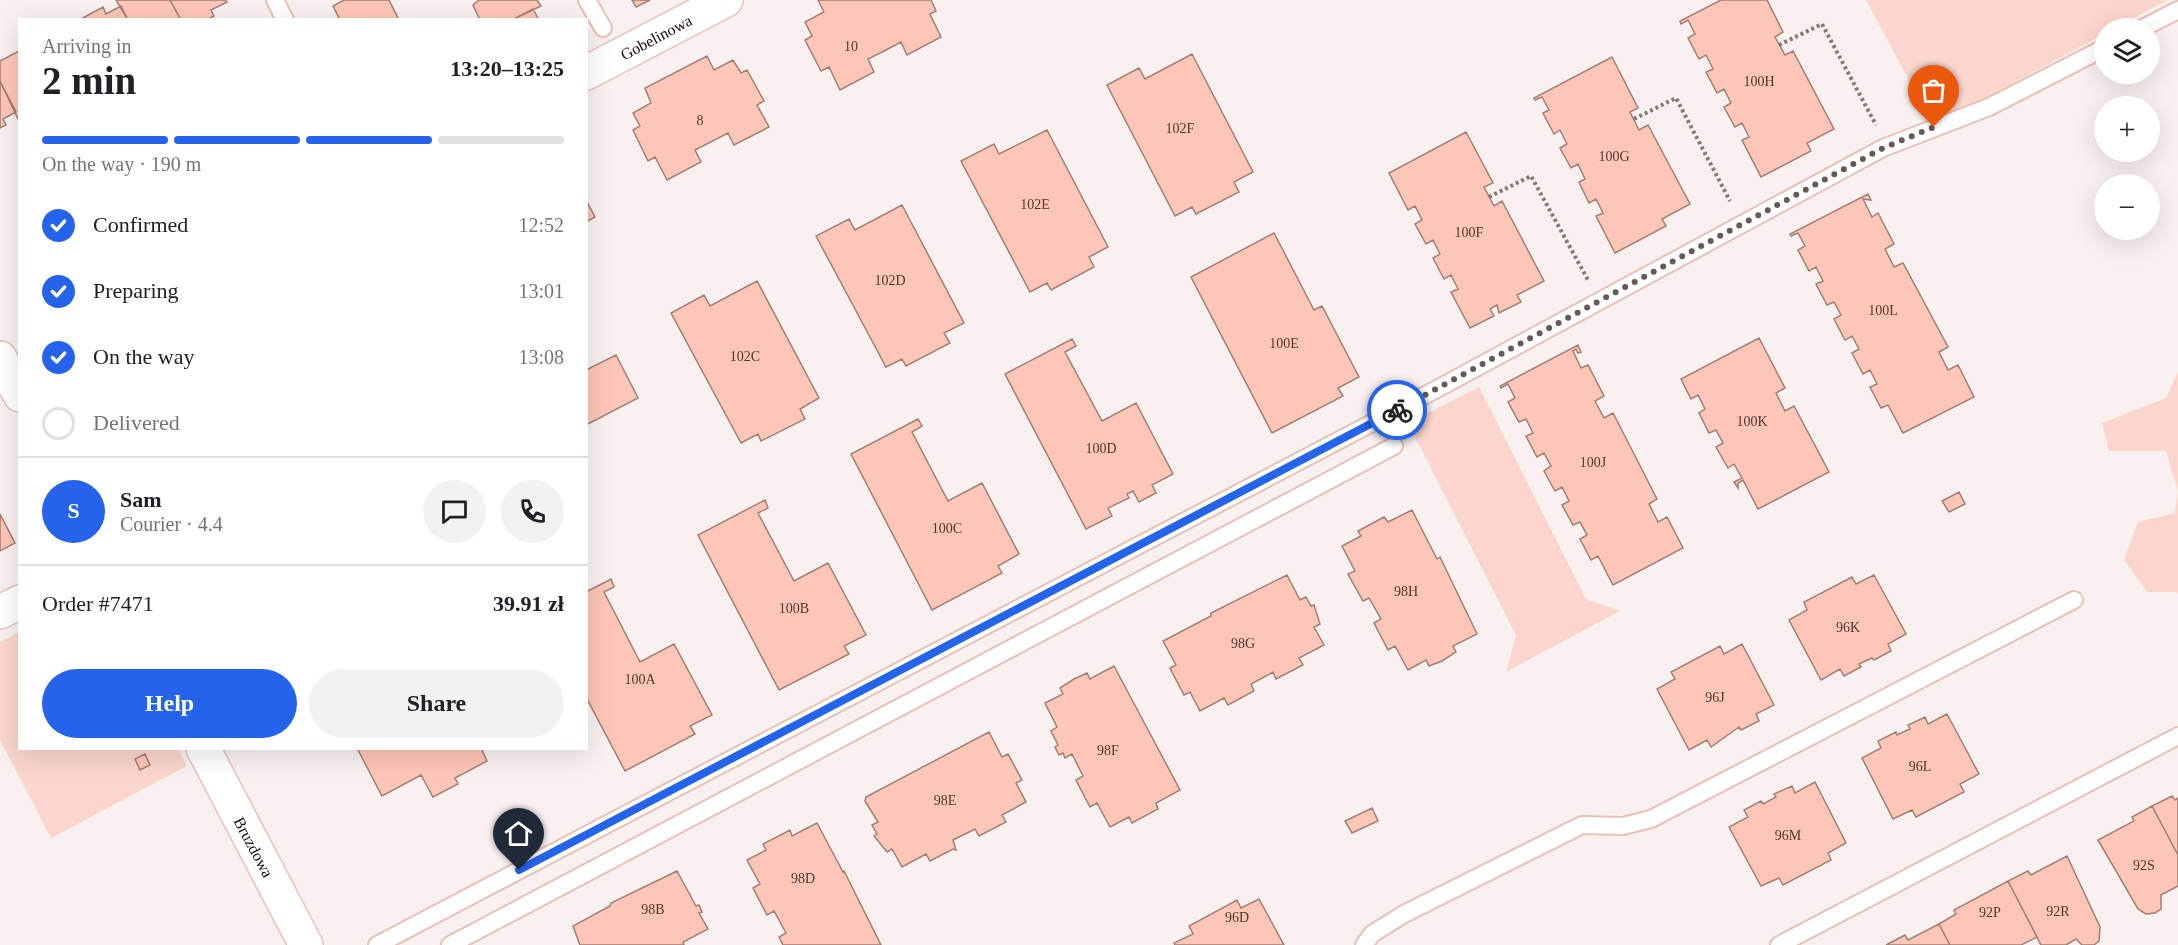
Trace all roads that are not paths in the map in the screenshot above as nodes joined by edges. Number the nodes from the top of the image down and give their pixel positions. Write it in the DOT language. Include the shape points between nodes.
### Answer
graph roads {
  1 [pos="275,0"];
  2 [pos="587,0"];
  3 [pos="726,0"];
  4 [pos="2178,10"];
  5 [pos="284,18"];
  6 [pos="2160,19"];
  7 [pos="603,28"];
  8 [pos="2094,53"];
  9 [pos="588,72"];
  10 [pos="1394,446"];
  11 [pos="2074,600"];
  12 [pos="18,603"];
  13 [pos="0,612"];
  14 [pos="2178,736"];
  15 [pos="204,750"];
  16 [pos="306,945"];
  17 [pos="377,945"];
  18 [pos="450,945"];
  19 [pos="1364,945"];
  20 [pos="1779,945"];
  1 -- 5 [label="lane"];
  2 -- 7 [label="lane"];
  3 -- 9 [label="street, Gobelinowa"];
  4 -- 6 [label="lane"];
  8 -- 17 [label="lane" via="1989,106 1883,148 1435,390"];
  10 -- 18 [label="lane"];
  11 -- 19 [label="lane" via="1651,819 1623,826 1582,825 1404,914 1372,934"];
  12 -- 13 [label="street"];
  14 -- 20 [label="lane"];
  15 -- 16 [label="street, Bruzdowa"];
}
